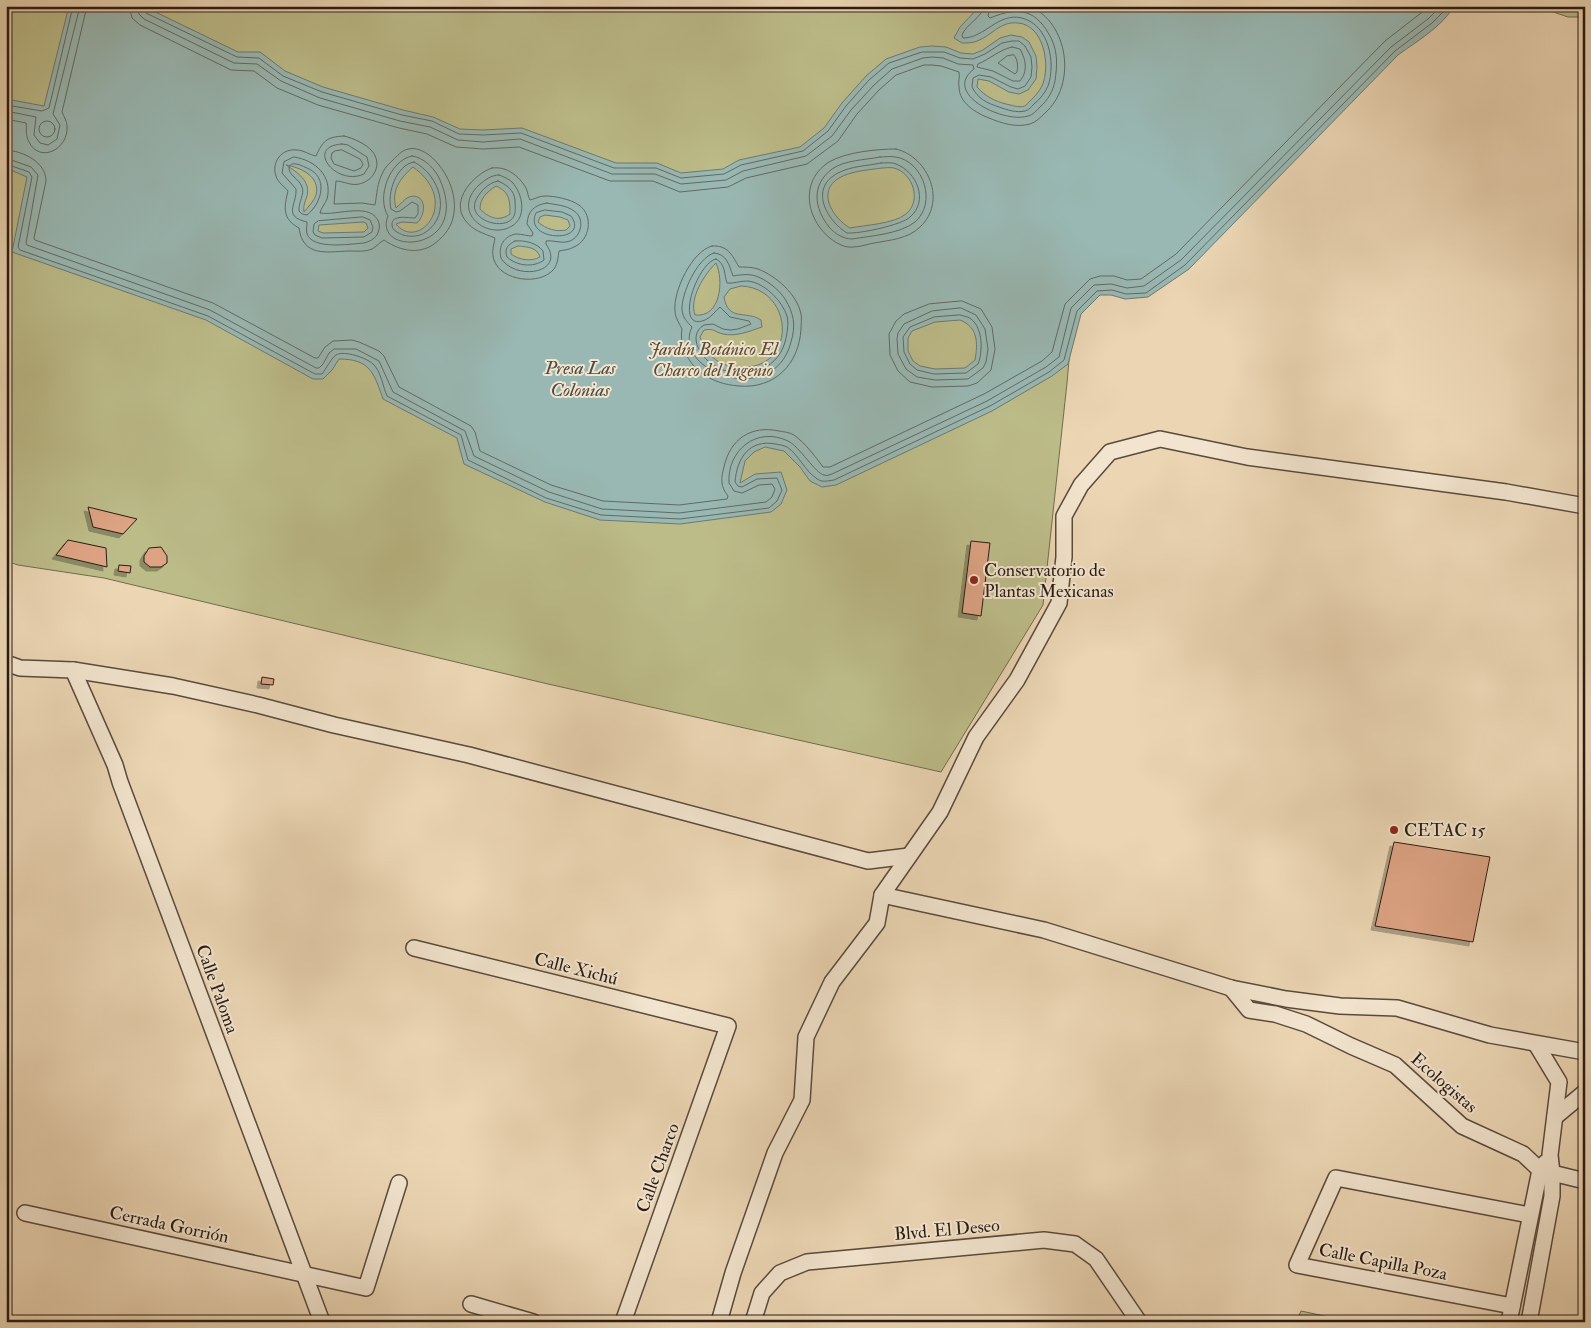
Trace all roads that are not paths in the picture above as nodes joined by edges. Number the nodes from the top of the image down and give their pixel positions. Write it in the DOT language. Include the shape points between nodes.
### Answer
graph roads {
  1 [pos="1585,506"];
  2 [pos="6,663"];
  3 [pos="73,670"];
  4 [pos="909,856"];
  5 [pos="882,895"];
  6 [pos="414,948"];
  7 [pos="1231,988"];
  8 [pos="728,1026"];
  9 [pos="1536,1044"];
  10 [pos="1585,1052"];
  11 [pos="1585,1092"];
  12 [pos="1555,1117"];
  13 [pos="1546,1172"];
  14 [pos="1585,1181"];
  15 [pos="399,1183"];
  16 [pos="25,1213"];
  17 [pos="1530,1215"];
  18 [pos="305,1274"];
  19 [pos="471,1304"];
  20 [pos="1512,1306"];
  21 [pos="322,1322"];
  22 [pos="533,1322"];
  23 [pos="623,1322"];
  24 [pos="719,1322"];
  25 [pos="753,1322"];
  26 [pos="1139,1322"];
  27 [pos="1509,1322"];
  28 [pos="1529,1322"];
  1 -- 4 [label="street" via="1506,492 1246,457 1160,439 1110,452 1081,485 1064,516 1059,603 1017,680 976,737 940,812"];
  2 -- 3 [label="street" via="20,668"];
  3 -- 4 [label="street" via="173,686 469,755 868,860"];
  3 -- 18 [label="street, Calle Paloma" via="115,765"];
  4 -- 5 [label="street"];
  5 -- 7 [label="street" via="1044,930"];
  5 -- 24 [label="street" via="877,923 832,982 806,1037 802,1100 775,1153"];
  6 -- 8 [label="street, Calle Xichú"];
  7 -- 9 [label="street" via="1340,1006 1397,1008 1490,1035"];
  7 -- 13 [label="street, Ecologistas" via="1249,1010 1306,1024 1395,1065 1462,1126 1523,1154"];
  8 -- 23 [label="street, Calle Charco"];
  9 -- 10 [label="street"];
  9 -- 12 [label="street" via="1559,1082"];
  11 -- 12 [label="street"];
  12 -- 13 [label="street"];
  13 -- 14 [label="street"];
  13 -- 17 [label="street"];
  13 -- 28 [label="street" via="1552,1196"];
  15 -- 18 [label="street, Cerrada Gorrión" via="366,1288"];
  16 -- 18 [label="street, Cerrada Gorrión"];
  17 -- 20 [label="street"];
  17 -- 20 [label="street, Calle Capilla Poza" via="1336,1178 1297,1265"];
  18 -- 21 [label="street, Calle Paloma"];
  19 -- 22 [label="street"];
  20 -- 27 [label="street"];
  25 -- 26 [label="street, Blvd. El Deseo" via="762,1293 780,1273 807,1262 1044,1240 1075,1244 1096,1259"];
}
